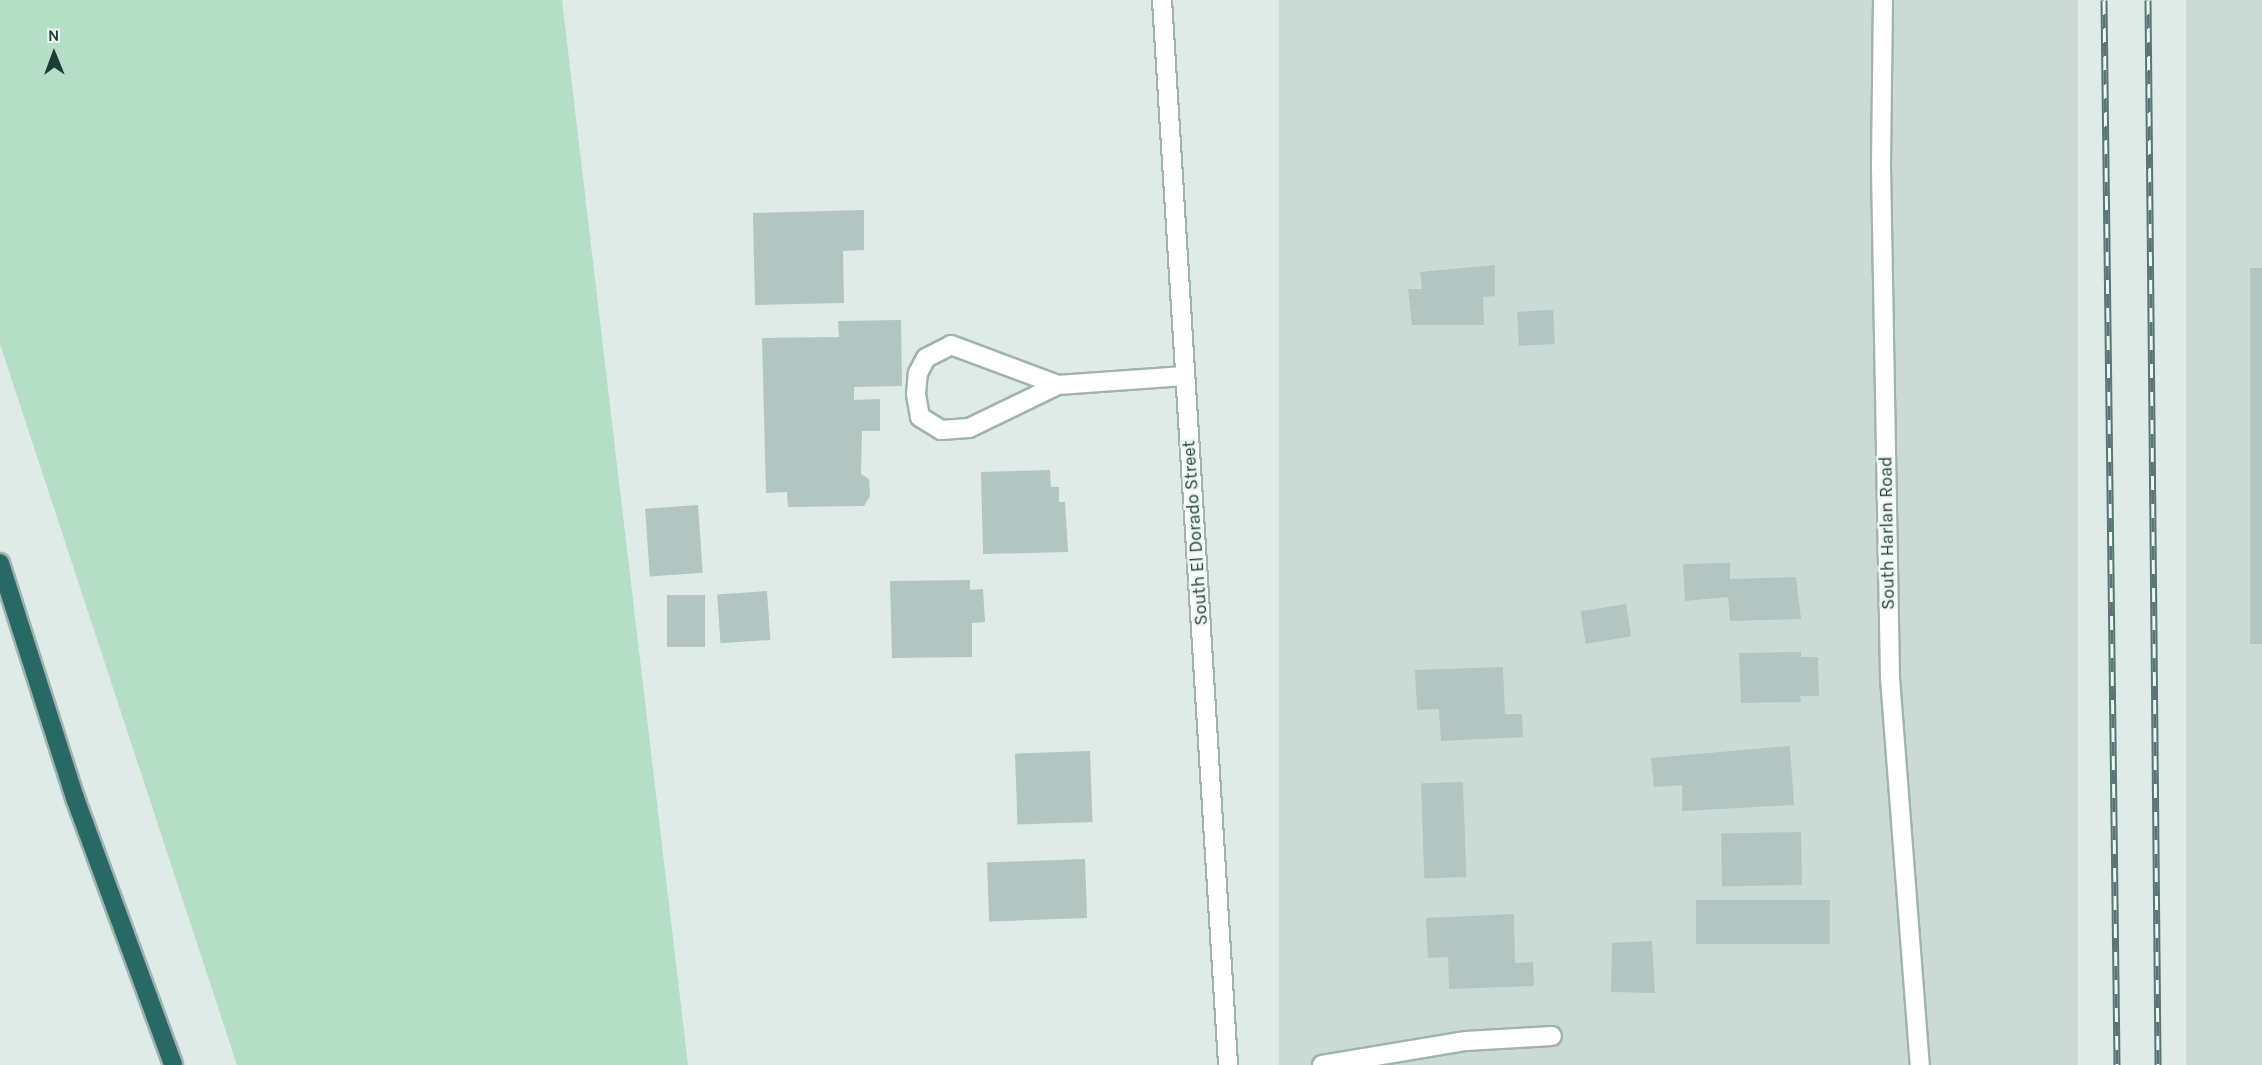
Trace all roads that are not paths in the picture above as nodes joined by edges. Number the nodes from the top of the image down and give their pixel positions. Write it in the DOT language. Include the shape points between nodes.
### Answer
graph roads {
  1 [pos="1162,0"];
  2 [pos="1883,0"];
  3 [pos="1185,376"];
  4 [pos="1058,385"];
  5 [pos="0,563"];
  6 [pos="1552,1036"];
  7 [pos="173,1065"];
  8 [pos="1228,1065"];
  9 [pos="1322,1065"];
  10 [pos="1920,1065"];
  1 -- 3 [label="main road, South El Dorado Street"];
  2 -- 10 [label="main road, South Harlan Road" via="1881,167 1890,678"];
  3 -- 4 [label="main road"];
  3 -- 8 [label="main road, South El Dorado Street"];
  4 -- 4 [label="main road" via="951,345 927,358 918,373 916,394 920,417 941,430 969,428"];
  5 -- 7 [label="highway" via="75,798"];
  6 -- 9 [label="main road" via="1466,1041"];
}
